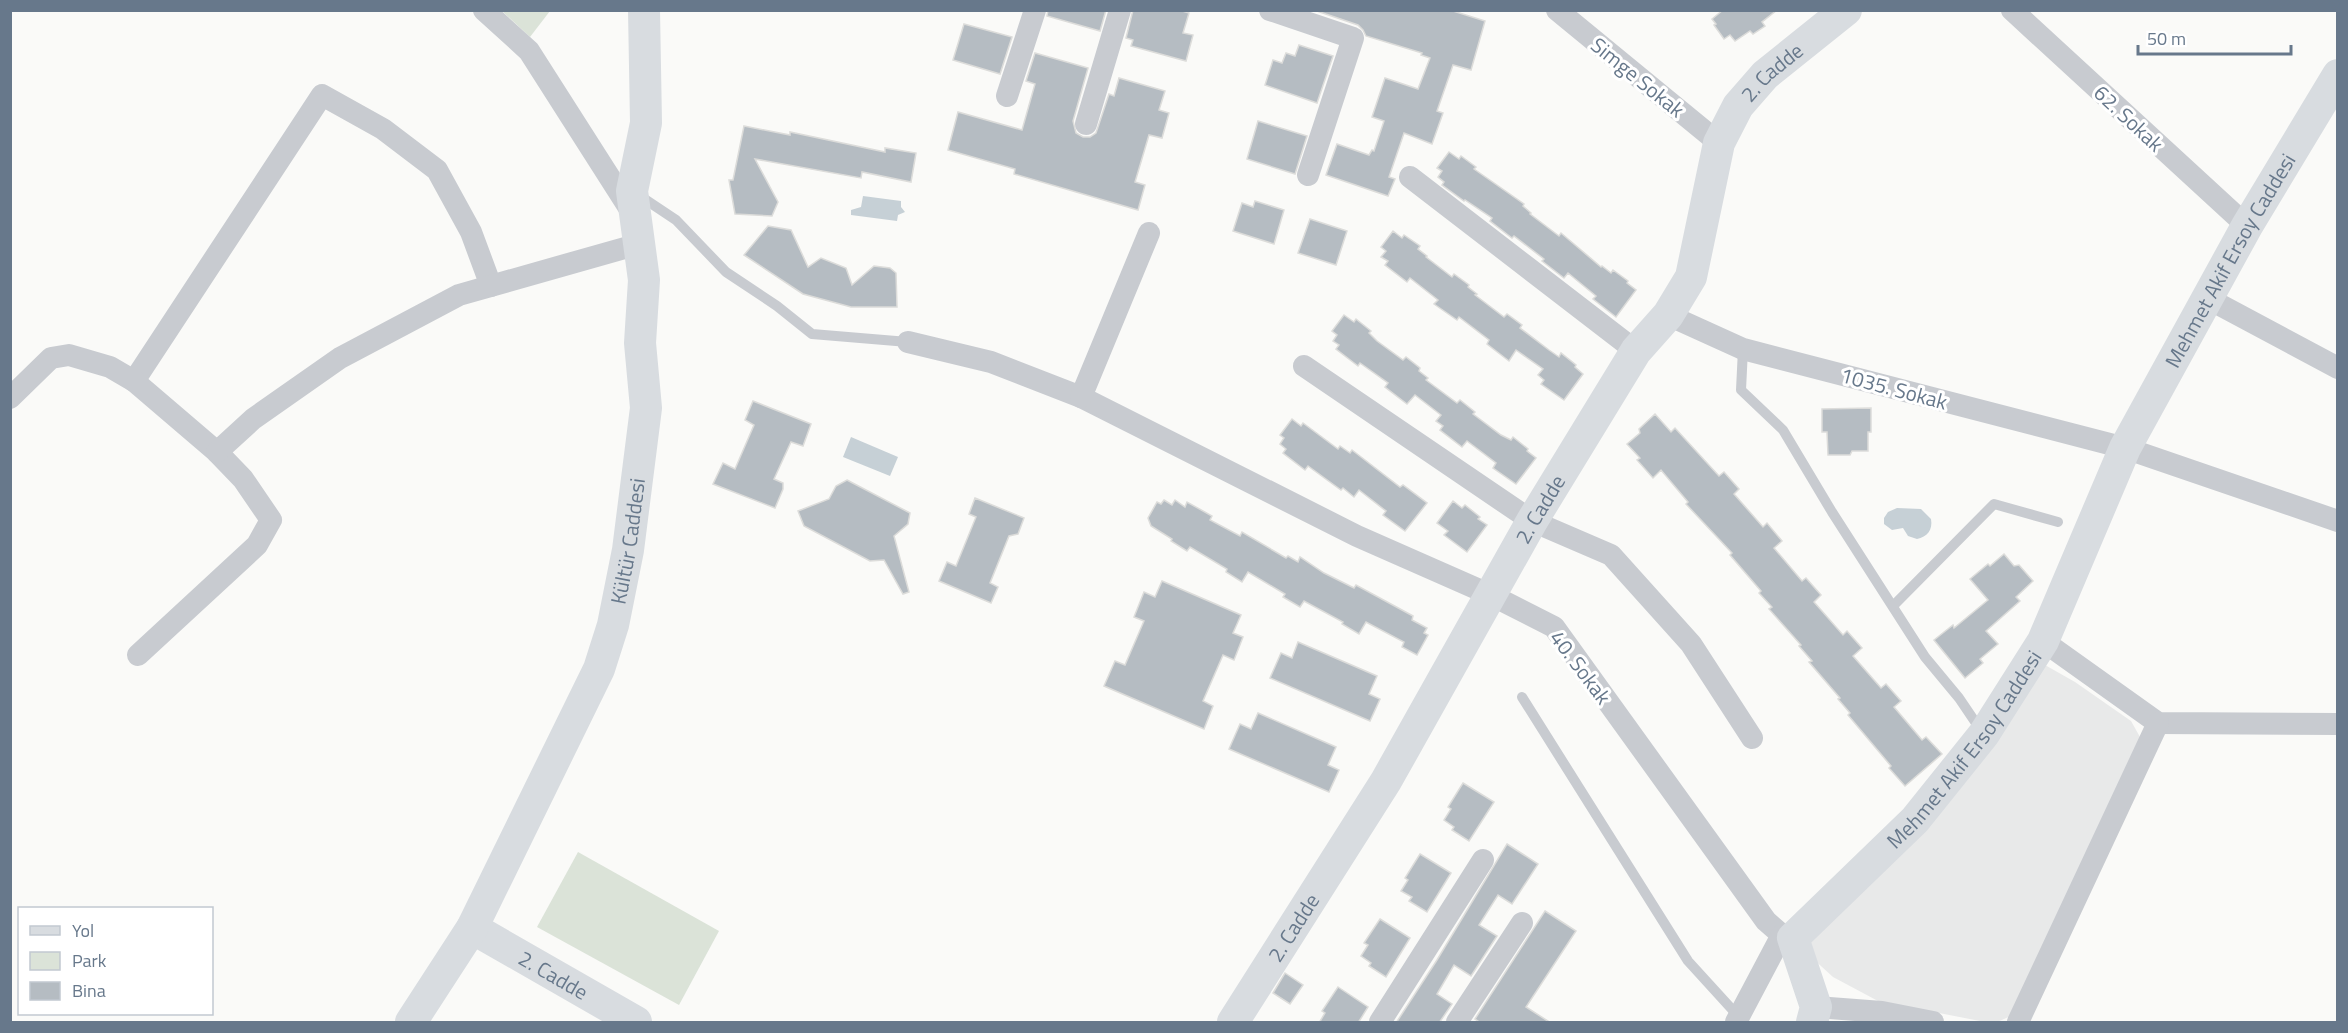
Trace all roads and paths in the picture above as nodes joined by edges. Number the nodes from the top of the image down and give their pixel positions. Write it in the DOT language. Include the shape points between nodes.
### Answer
graph roads {
  1 [pos="484,10"];
  2 [pos="645,10"];
  3 [pos="1035,10"];
  4 [pos="1120,10"];
  5 [pos="1270,10"];
  6 [pos="1557,10"];
  7 [pos="1845,10"];
  8 [pos="2012,10"];
  9 [pos="2337,75"];
  10 [pos="1007,96"];
  11 [pos="1086,124"];
  12 [pos="1719,142"];
  13 [pos="1308,175"];
  14 [pos="1410,177"];
  15 [pos="636,218"];
  16 [pos="2247,226"];
  17 [pos="1149,233"];
  18 [pos="491,286"];
  19 [pos="2207,298"];
  20 [pos="1668,315"];
  21 [pos="908,342"];
  22 [pos="1743,349"];
  23 [pos="1636,351"];
  24 [pos="1304,366"];
  25 [pos="2337,368"];
  26 [pos="134,381"];
  27 [pos="1082,397"];
  28 [pos="10,398"];
  29 [pos="2125,448"];
  30 [pos="217,452"];
  31 [pos="1532,521"];
  32 [pos="2337,521"];
  33 [pos="2058,522"];
  34 [pos="1491,595"];
  35 [pos="1893,606"];
  36 [pos="2043,641"];
  37 [pos="138,655"];
  38 [pos="1522,697"];
  39 [pos="2158,723"];
  40 [pos="2337,724"];
  41 [pos="1984,734"];
  42 [pos="1752,738"];
  43 [pos="1483,860"];
  44 [pos="1522,923"];
  45 [pos="472,928"];
  46 [pos="1787,936"];
  47 [pos="1814,1015"];
  48 [pos="1242,1019"];
  49 [pos="1740,1021"];
  50 [pos="411,1023"];
  51 [pos="636,1023"];
  52 [pos="1380,1023"];
  53 [pos="1457,1023"];
  54 [pos="1933,1023"];
  55 [pos="2018,1023"];
  1 -- 15 [label="street" via="529,51"];
  2 -- 15 [label="street, Kültür Caddesi" via="646,123"];
  3 -- 10 [label="street"];
  4 -- 11 [label="street"];
  5 -- 13 [label="street" via="1353,38"];
  6 -- 12 [label="street, Simge Sokak"];
  7 -- 12 [label="street, 2. Cadde" via="1766,75 1738,106"];
  8 -- 16 [label="street, 62. Sokak"];
  9 -- 16 [label="street, Mehmet Akif Ersoy Caddesi"];
  12 -- 20 [label="street, 2. Cadde" via="1691,277"];
  14 -- 23 [label="street"];
  15 -- 18 [label="street"];
  15 -- 21 [label="lane" via="676,220 726,272 812,334"];
  15 -- 45 [label="street, Kültür Caddesi" via="645,280 640,343 646,408 628,550 613,625 599,669"];
  16 -- 19 [label="street, Mehmet Akif Ersoy Caddesi"];
  17 -- 27 [label="street"];
  18 -- 26 [label="street" via="471,232 436,170 383,129 322,94"];
  18 -- 30 [label="street" via="459,295 340,358 253,419"];
  19 -- 25 [label="street"];
  19 -- 29 [label="street, Mehmet Akif Ersoy Caddesi"];
  20 -- 22 [label="street, 1035. Sokak"];
  20 -- 23 [label="street, 2. Cadde"];
  21 -- 27 [label="street, 40. Sokak" via="991,362"];
  22 -- 29 [label="street, 1035. Sokak"];
  22 -- 35 [label="lane" via="1741,390 1783,430"];
  23 -- 31 [label="street, 2. Cadde"];
  24 -- 31 [label="street"];
  26 -- 28 [label="street" via="110,367 69,355 51,358"];
  26 -- 30 [label="street"];
  27 -- 34 [label="street, 40. Sokak" via="1357,536"];
  29 -- 32 [label="street"];
  29 -- 36 [label="street, Mehmet Akif Ersoy Caddesi"];
  30 -- 37 [label="street" via="243,479 271,520 257,544"];
  31 -- 34 [label="street, 2. Cadde"];
  31 -- 42 [label="street" via="1611,555 1691,644"];
  33 -- 35 [label="lane" via="1994,504"];
  34 -- 46 [label="street, 40. Sokak" via="1554,627 1766,921"];
  34 -- 48 [label="street, 2. Cadde" via="1386,782"];
  35 -- 41 [label="lane" via="1925,657"];
  36 -- 39 [label="street"];
  36 -- 41 [label="street, Mehmet Akif Ersoy Caddesi"];
  38 -- 49 [label="lane" via="1688,961"];
  39 -- 40 [label="street"];
  39 -- 55 [label="street"];
  41 -- 46 [label="street, Mehmet Akif Ersoy Caddesi" via="1915,820"];
  43 -- 52 [label="street"];
  44 -- 53 [label="street"];
  45 -- 50 [label="street, Kültür Caddesi"];
  45 -- 51 [label="street, 2. Cadde"];
  46 -- 47 [label="street"];
  46 -- 49 [label="street"];
  47 -- 54 [label="street" via="1882,1012"];
}
